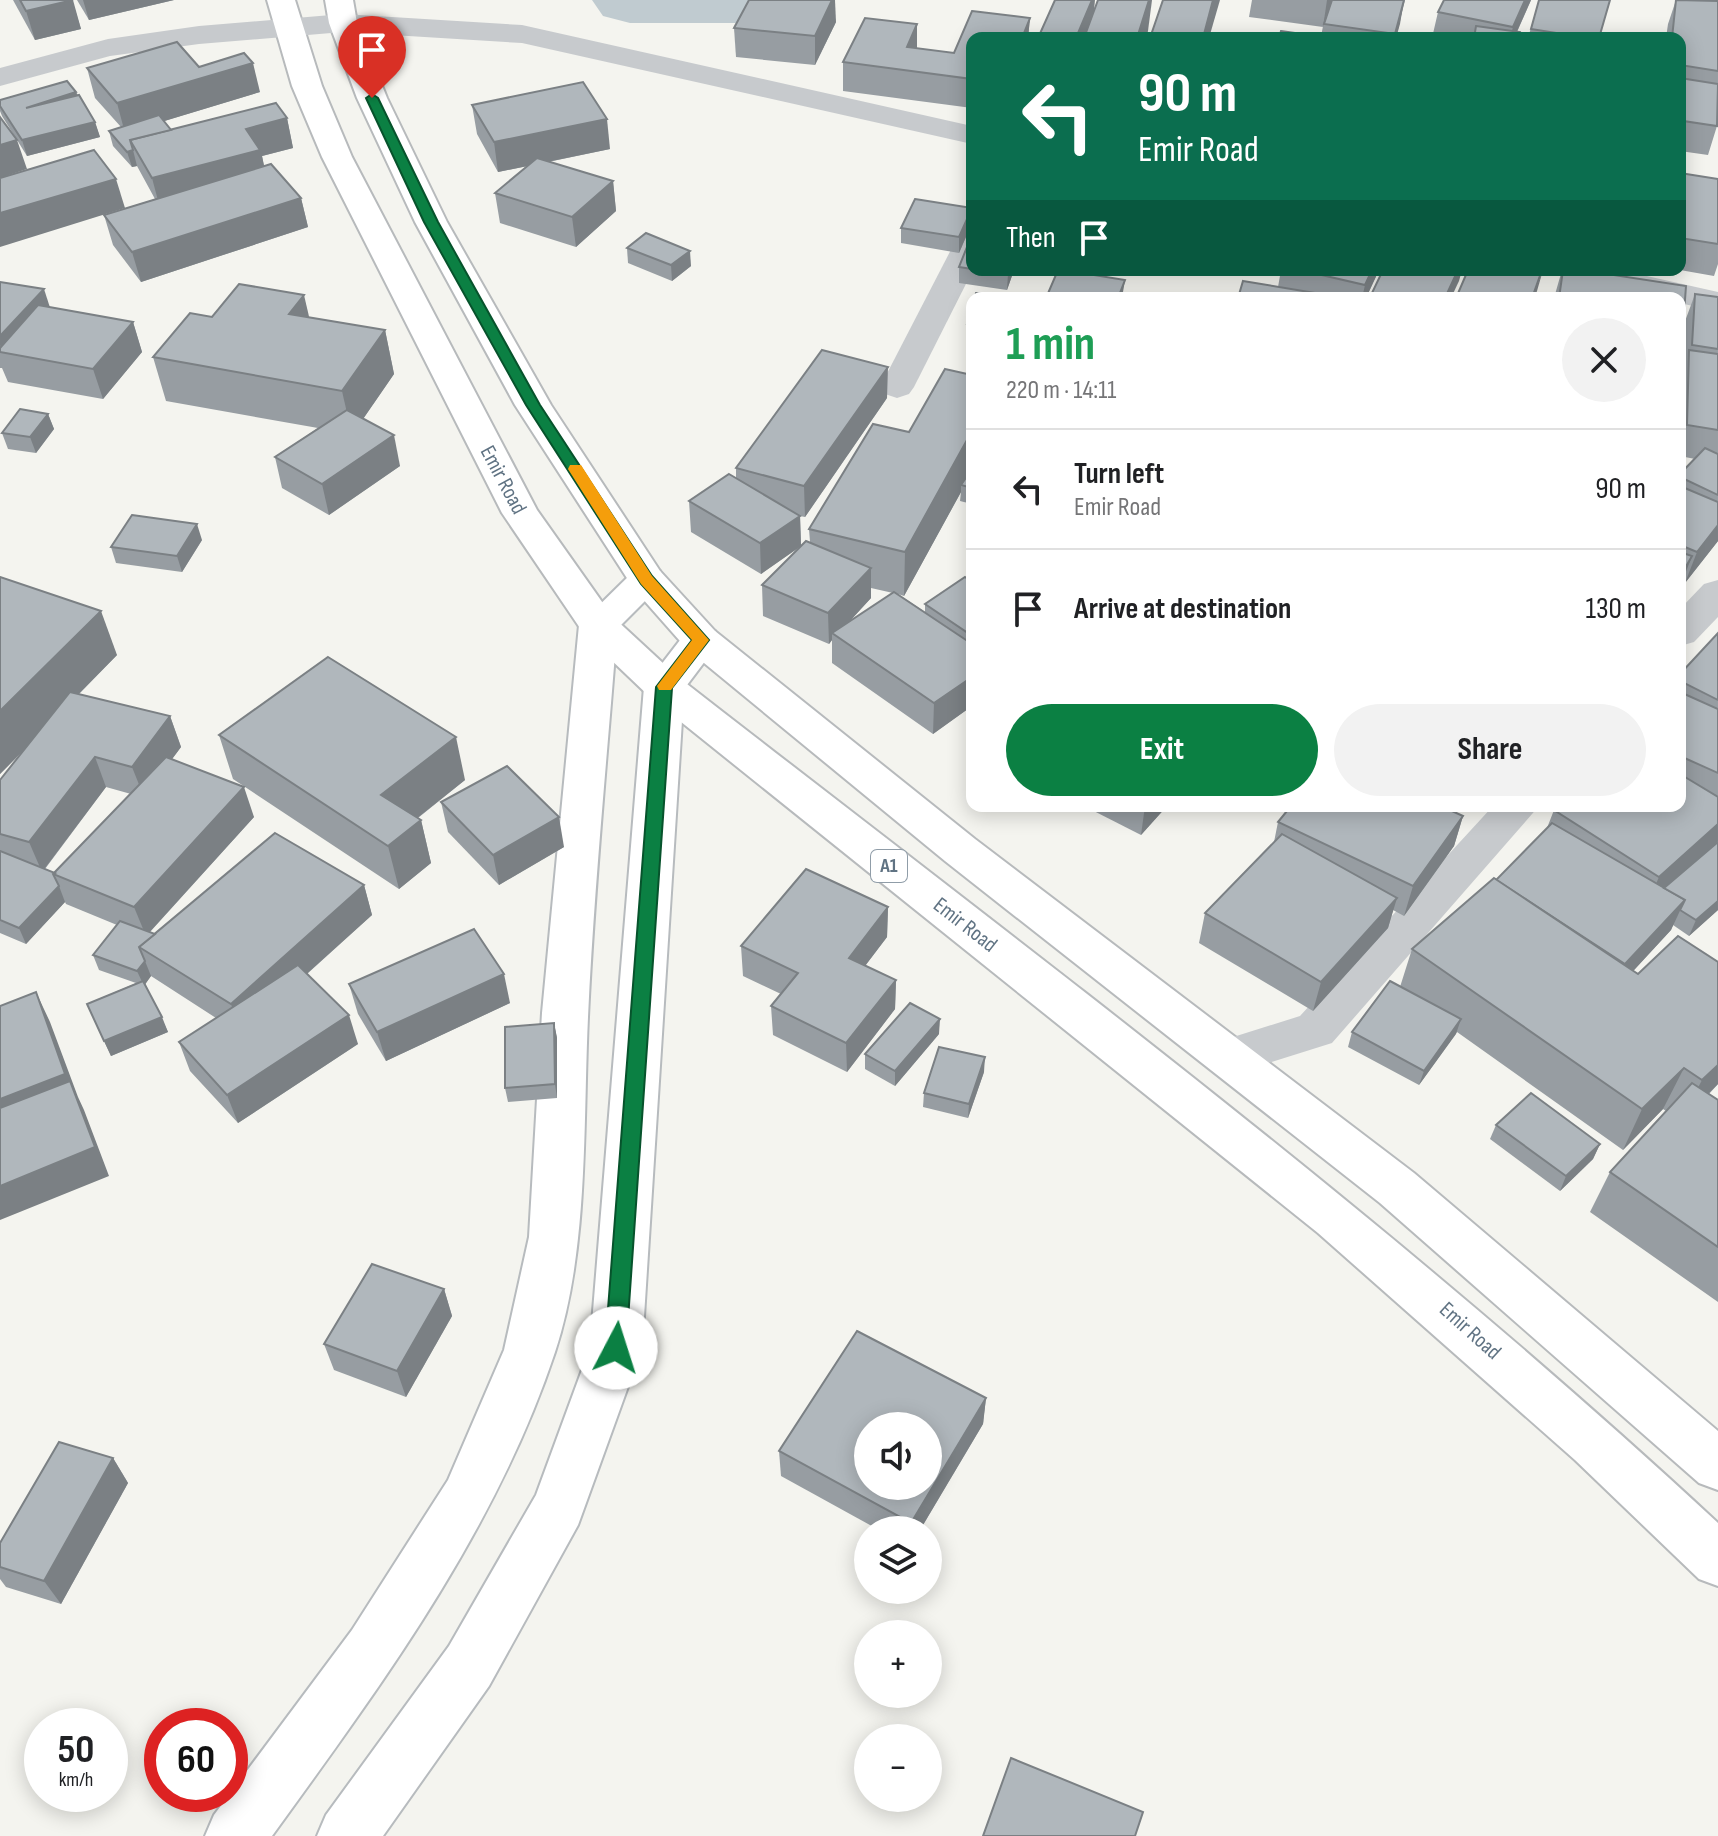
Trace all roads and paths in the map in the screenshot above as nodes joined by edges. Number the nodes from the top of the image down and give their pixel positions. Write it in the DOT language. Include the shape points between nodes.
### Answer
graph roads {
  1 [pos="341,12"];
  2 [pos="284,13"];
  3 [pos="0,77"];
  4 [pos="966,134"];
  5 [pos="966,252"];
  6 [pos="1603,276"];
  7 [pos="1674,292"];
  8 [pos="1686,295"];
  9 [pos="1718,302"];
  10 [pos="897,387"];
  11 [pos="647,580"];
  12 [pos="1718,593"];
  13 [pos="598,625"];
  14 [pos="1686,627"];
  15 [pos="701,640"];
  16 [pos="664,687"];
  17 [pos="1513,812"];
  18 [pos="1227,1057"];
  19 [pos="1718,1465"];
  20 [pos="1718,1560"];
  21 [pos="235,1836"];
  22 [pos="347,1836"];
  1 -- 2 [label="street"];
  1 -- 4 [label="street" via="522,34"];
  1 -- 11 [label="main road" via="372,98 431,222 533,405"];
  2 -- 3 [label="street" via="108,48"];
  2 -- 13 [label="main road, Emir Road / A1" via="337,157 513,499"];
  5 -- 10 [label="street"];
  6 -- 7 [label="street"];
  8 -- 9 [label="street"];
  11 -- 13 [label="main road"];
  11 -- 15 [label="main road"];
  12 -- 14 [label="street"];
  13 -- 16 [label="main road, Emir Road / A1"];
  13 -- 21 [label="main road" via="565,1013 554,1237 530,1350 468,1497 372,1650"];
  15 -- 16 [label="main road"];
  15 -- 18 [label="main road"];
  16 -- 20 [label="main road, Emir Road / A1" via="1420,1287"];
  16 -- 22 [label="main road" via="616,1348 559,1507 469,1666"];
  17 -- 18 [label="street" via="1316,1030"];
  18 -- 19 [label="main road" via="1397,1188"];
}
